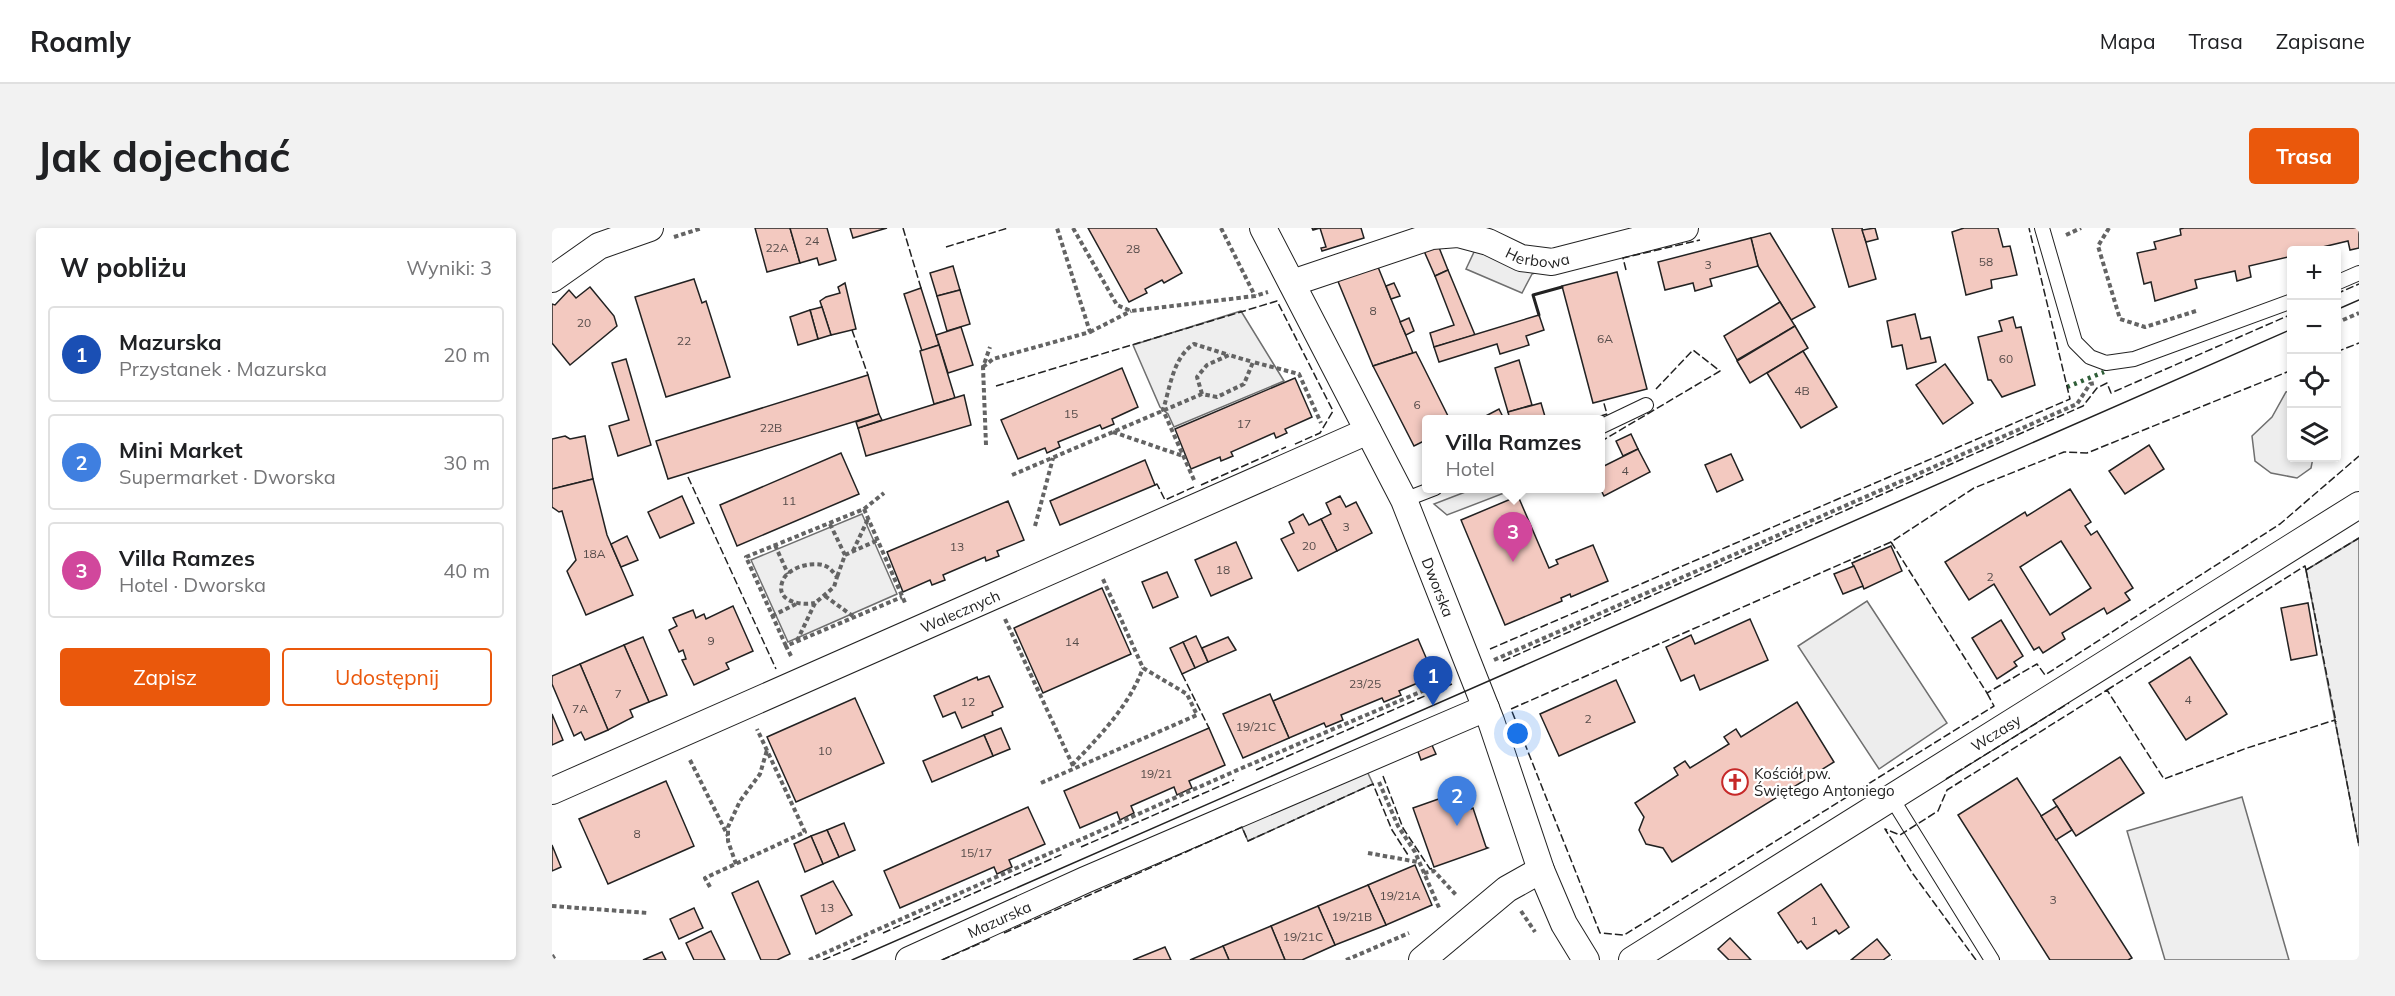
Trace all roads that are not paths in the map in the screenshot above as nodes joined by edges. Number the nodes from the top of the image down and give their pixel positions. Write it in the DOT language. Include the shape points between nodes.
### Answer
graph roads {
  1 [pos="650,228"];
  2 [pos="1263,228"];
  3 [pos="1685,228"];
  4 [pos="2042,228"];
  5 [pos="2359,273"];
  6 [pos="552,279"];
  7 [pos="2341,281"];
  8 [pos="1281,287"];
  9 [pos="2287,303"];
  10 [pos="1646,405"];
  11 [pos="1605,425"];
  12 [pos="1368,431"];
  13 [pos="1424,493"];
  14 [pos="1404,500"];
  15 [pos="2359,505"];
  16 [pos="1486,708"];
  17 [pos="552,791"];
  18 [pos="1891,797"];
  19 [pos="1541,870"];
  20 [pos="909,960"];
  21 [pos="1422,960"];
  22 [pos="1586,960"];
  23 [pos="1632,960"];
  24 [pos="1992,960"];
  1 -- 6 [label="street" via="599,246"];
  2 -- 8 [label="street, Dworska"];
  3 -- 8 [label="street, Herbowa" via="1552,262 1521,258 1488,242 1458,234 1432,236"];
  4 -- 9 [label="lane" via="2075,342 2090,357 2106,363 2134,360"];
  5 -- 7 [label="lane"];
  8 -- 12 [label="street, Dworska"];
  10 -- 11 [label="lane"];
  12 -- 14 [label="street, Dworska"];
  12 -- 17 [label="street, Walecznych"];
  13 -- 14 [label="lane"];
  14 -- 16 [label="street, Dworska"];
  15 -- 18 [label="street, Wczasy"];
  16 -- 19 [label="street, Dworska"];
  16 -- 20 [label="street, Mazurska"];
  18 -- 23 [label="street, Wczasy"];
  18 -- 24 [label="lane"];
  19 -- 21 [label="street" via="1507,890"];
  19 -- 22 [label="street, Dworska" via="1564,924"];
}
